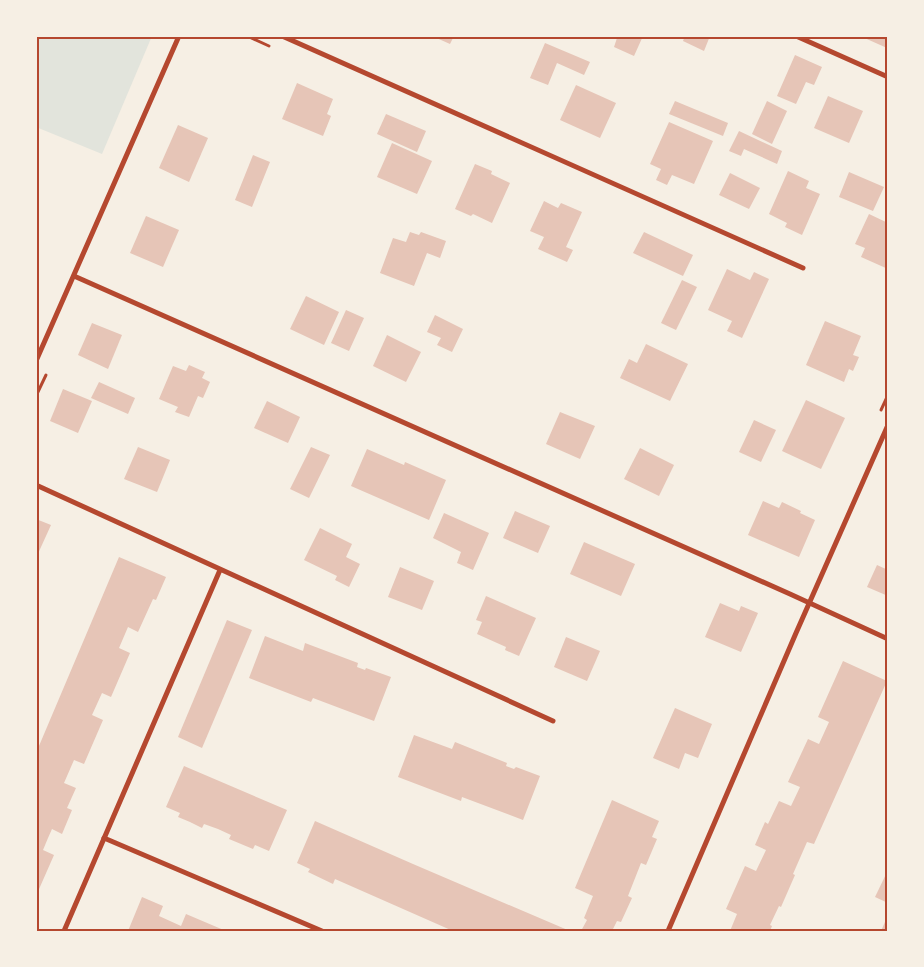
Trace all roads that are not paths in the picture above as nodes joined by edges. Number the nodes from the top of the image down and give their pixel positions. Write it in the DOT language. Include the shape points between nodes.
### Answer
graph roads {
  1 [pos="179,36"];
  2 [pos="282,36"];
  3 [pos="796,36"];
  4 [pos="888,77"];
  5 [pos="803,268"];
  6 [pos="74,276"];
  7 [pos="36,361"];
  8 [pos="888,425"];
  9 [pos="36,485"];
  10 [pos="220,570"];
  11 [pos="809,602"];
  12 [pos="888,639"];
  13 [pos="553,721"];
  14 [pos="104,838"];
  15 [pos="64,931"];
  16 [pos="322,931"];
  17 [pos="668,931"];
  1 -- 6 [label="street"];
  2 -- 5 [label="street"];
  3 -- 4 [label="street"];
  6 -- 7 [label="street"];
  6 -- 11 [label="street"];
  8 -- 11 [label="street"];
  9 -- 10 [label="street"];
  10 -- 13 [label="street"];
  10 -- 14 [label="street"];
  11 -- 12 [label="street"];
  11 -- 17 [label="street"];
  14 -- 15 [label="street"];
  14 -- 16 [label="street"];
}
